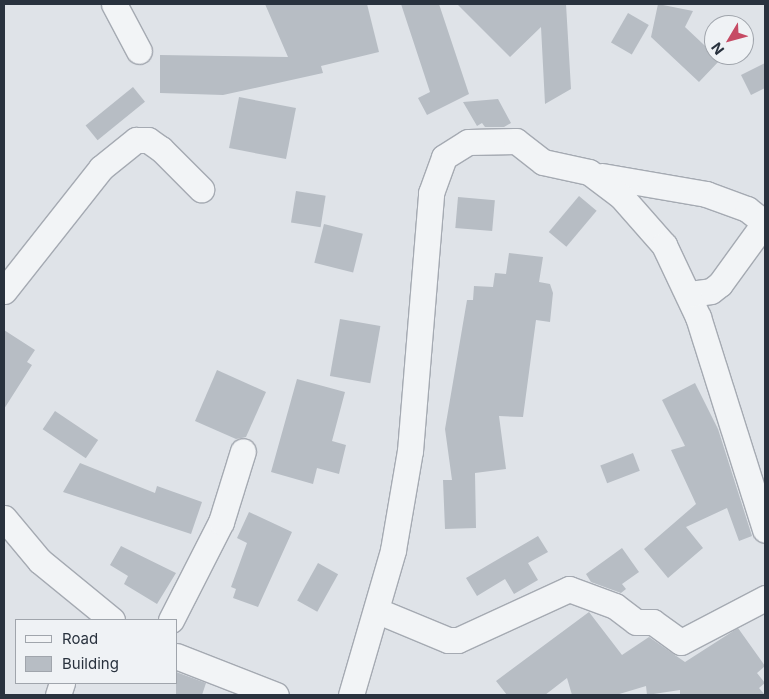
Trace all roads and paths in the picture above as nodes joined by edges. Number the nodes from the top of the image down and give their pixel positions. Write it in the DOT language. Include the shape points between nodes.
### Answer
graph roads {
  1 [pos="114,4"];
  2 [pos="139,51"];
  3 [pos="589,172"];
  4 [pos="201,190"];
  5 [pos="765,222"];
  6 [pos="4,291"];
  7 [pos="690,294"];
  8 [pos="243,451"];
  9 [pos="4,518"];
  10 [pos="765,530"];
  11 [pos="765,598"];
  12 [pos="378,611"];
  13 [pos="98,617"];
  14 [pos="172,619"];
  15 [pos="178,657"];
  16 [pos="276,695"];
  17 [pos="351,695"];
  1 -- 2 [label="street"];
  3 -- 5 [label="street" via="627,184 706,194 747,209"];
  3 -- 7 [label="street" via="643,218 664,245"];
  3 -- 12 [label="street" via="558,168 516,142 498,139 468,142 453,149 439,165 432,194 410,451"];
  4 -- 6 [label="street" via="161,148 148,140 136,140 102,168"];
  5 -- 7 [label="street" via="720,284 711,291"];
  7 -- 10 [label="street"];
  8 -- 14 [label="street" via="221,522"];
  9 -- 13 [label="street" via="40,561"];
  11 -- 12 [label="street" via="681,642 653,622 636,622 615,606 569,589 458,640 448,640"];
  12 -- 17 [label="street"];
  15 -- 16 [label="street"];
}
